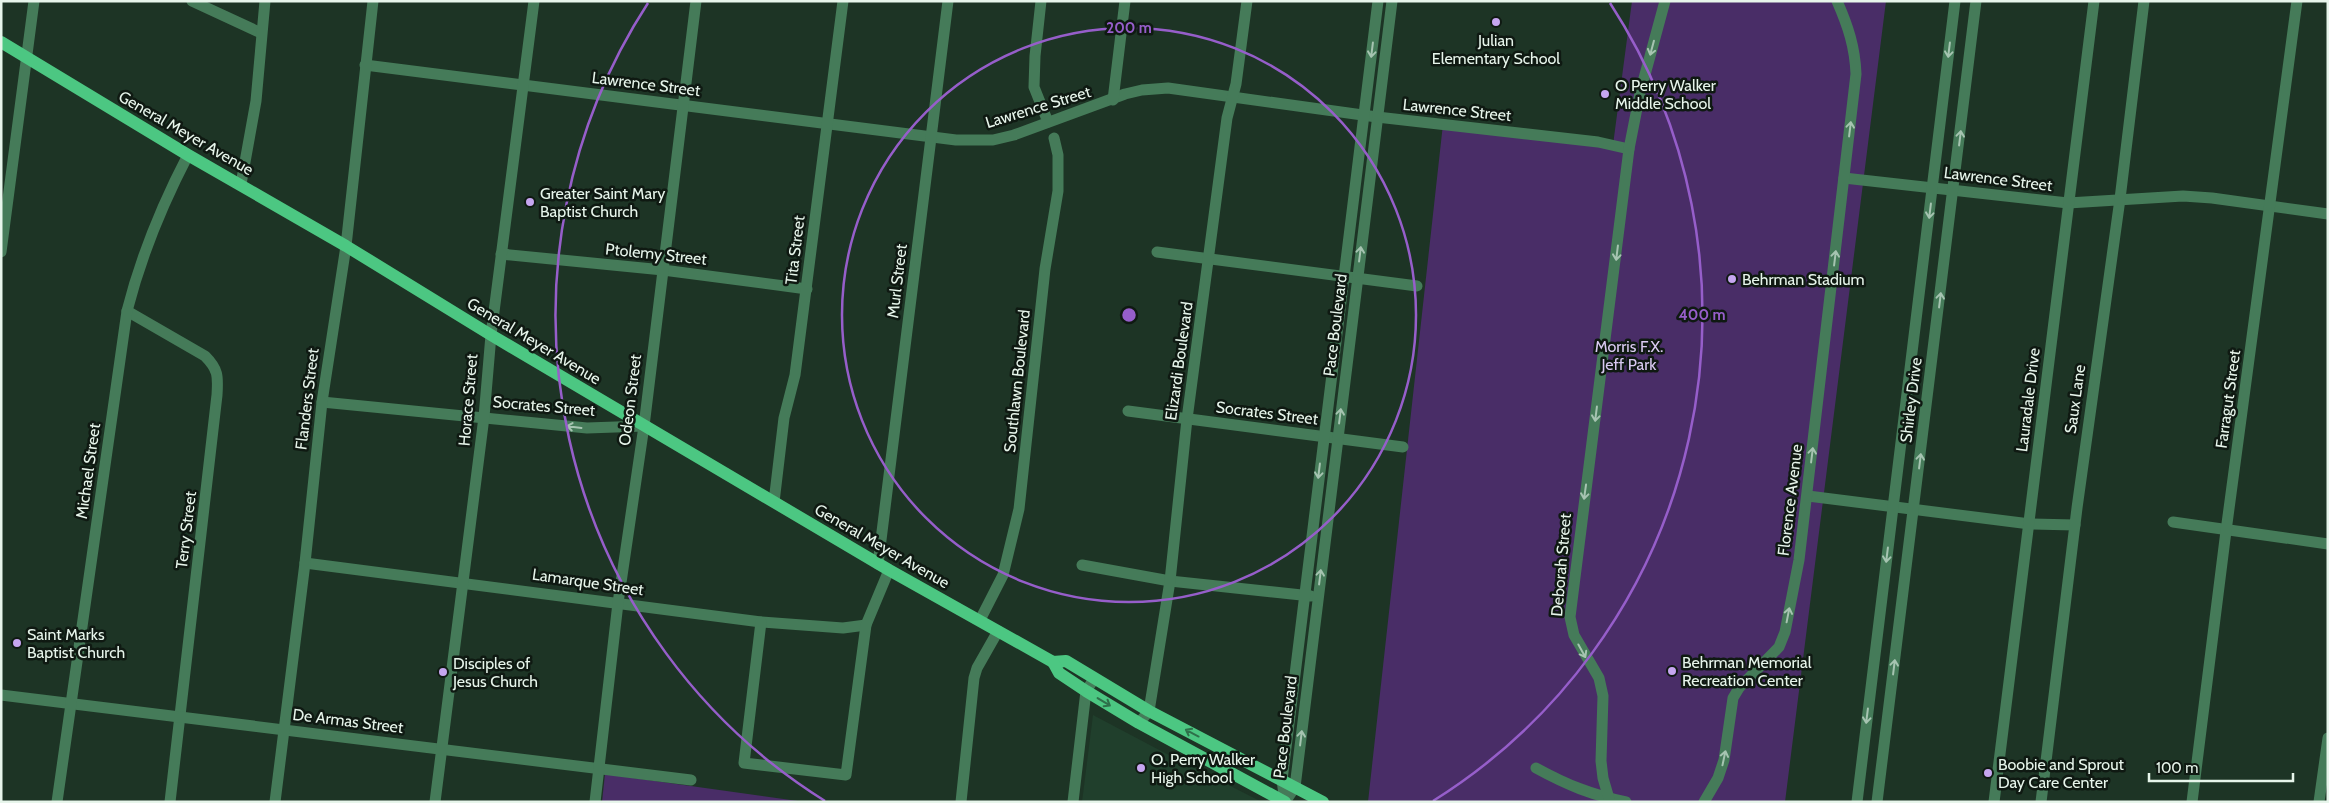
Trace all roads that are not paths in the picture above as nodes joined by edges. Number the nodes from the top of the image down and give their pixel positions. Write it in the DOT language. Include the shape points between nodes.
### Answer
graph roads {
  1 [pos="34,1"];
  2 [pos="192,1"];
  3 [pos="265,1"];
  4 [pos="372,1"];
  5 [pos="534,1"];
  6 [pos="696,1"];
  7 [pos="843,1"];
  8 [pos="948,1"];
  9 [pos="1041,1"];
  10 [pos="1125,1"];
  11 [pos="1246,1"];
  12 [pos="1378,1"];
  13 [pos="1392,1"];
  14 [pos="1665,1"];
  15 [pos="1837,1"];
  16 [pos="1955,1"];
  17 [pos="1976,1"];
  18 [pos="2094,1"];
  19 [pos="2144,1"];
  20 [pos="2297,1"];
  21 [pos="261,33"];
  22 [pos="1,42"];
  23 [pos="27,57"];
  24 [pos="365,65"];
  25 [pos="524,86"];
  26 [pos="1231,96"];
  27 [pos="1113,100"];
  28 [pos="684,105"];
  29 [pos="1364,115"];
  30 [pos="1377,117"];
  31 [pos="826,122"];
  32 [pos="1048,122"];
  33 [pos="931,136"];
  34 [pos="1054,138"];
  35 [pos="1629,149"];
  36 [pos="188,155"];
  37 [pos="1844,178"];
  38 [pos="241,184"];
  39 [pos="1932,187"];
  40 [pos="1954,189"];
  41 [pos="2120,199"];
  42 [pos="2068,203"];
  43 [pos="2270,207"];
  44 [pos="2328,214"];
  45 [pos="346,246"];
  46 [pos="1,252"];
  47 [pos="1157,252"];
  48 [pos="501,254"];
  49 [pos="1209,260"];
  50 [pos="663,270"];
  51 [pos="1343,276"];
  52 [pos="1357,277"];
  53 [pos="1417,286"];
  54 [pos="807,289"];
  55 [pos="127,311"];
  56 [pos="490,335"];
  57 [pos="322,402"];
  58 [pos="1128,411"];
  59 [pos="484,416"];
  60 [pos="1187,419"];
  61 [pos="644,426"];
  62 [pos="1323,437"];
  63 [pos="1337,438"];
  64 [pos="1403,447"];
  65 [pos="1808,496"];
  66 [pos="774,502"];
  67 [pos="1893,507"];
  68 [pos="1914,509"];
  69 [pos="2173,522"];
  70 [pos="2030,524"];
  71 [pos="2074,525"];
  72 [pos="2226,530"];
  73 [pos="2328,544"];
  74 [pos="306,563"];
  75 [pos="1082,565"];
  76 [pos="884,567"];
  77 [pos="1170,581"];
  78 [pos="462,582"];
  79 [pos="1304,595"];
  80 [pos="1317,597"];
  81 [pos="618,603"];
  82 [pos="980,620"];
  83 [pos="761,622"];
  84 [pos="866,625"];
  85 [pos="998,631"];
  86 [pos="1053,662"];
  87 [pos="1094,679"];
  88 [pos="1086,691"];
  89 [pos="1,694"];
  90 [pos="72,703"];
  91 [pos="1149,711"];
  92 [pos="181,717"];
  93 [pos="1139,723"];
  94 [pos="284,729"];
  95 [pos="2328,738"];
  96 [pos="442,749"];
  97 [pos="599,768"];
  98 [pos="1536,768"];
  99 [pos="691,780"];
  100 [pos="1282,780"];
  101 [pos="1295,787"];
  102 [pos="1610,800"];
  103 [pos="57,802"];
  104 [pos="170,802"];
  105 [pos="275,802"];
  106 [pos="435,802"];
  107 [pos="595,802"];
  108 [pos="960,802"];
  109 [pos="1073,802"];
  110 [pos="1285,802"];
  111 [pos="1324,802"];
  112 [pos="1626,802"];
  113 [pos="1704,802"];
  114 [pos="1857,802"];
  115 [pos="1877,802"];
  116 [pos="1994,802"];
  117 [pos="2041,802"];
  118 [pos="2192,802"];
  119 [pos="2319,802"];
  1 -- 23 [label="street"];
  2 -- 21 [label="street"];
  3 -- 21 [label="street"];
  4 -- 24 [label="street, Flanders Street"];
  5 -- 25 [label="street, Horace Street"];
  6 -- 28 [label="street, Odeon Street"];
  7 -- 31 [label="street, Tita Street"];
  8 -- 33 [label="street, Murl Street"];
  9 -- 32 [label="street" via="1034,56 1034,87"];
  10 -- 27 [label="street"];
  11 -- 26 [label="street, Elizardi Boulevard" via="1236,84"];
  12 -- 29 [label="street, Pace Boulevard, one-way"];
  13 -- 30 [label="street, Pace Boulevard"];
  14 -- 35 [label="street, one-way" via="1640,93"];
  37 -- 15 [label="street, one-way" via="1854,93 1855,52"];
  16 -- 39 [label="street, Shirley Drive, one-way"];
  40 -- 17 [label="street, Shirley Drive, one-way"];
  18 -- 42 [label="street, Lauradale Drive"];
  19 -- 41 [label="street, Saux Lane"];
  20 -- 43 [label="street, Farragut Street"];
  21 -- 38 [label="street" via="256,101"];
  22 -- 23 [label="main road, General Meyer Avenue"];
  23 -- 36 [label="main road, General Meyer Avenue"];
  23 -- 46 [label="street"];
  24 -- 25 [label="street, Lawrence Street"];
  24 -- 45 [label="street, Flanders Street"];
  25 -- 28 [label="street, Lawrence Street"];
  25 -- 48 [label="street, Horace Street"];
  26 -- 27 [label="street, Lawrence Street" via="1168,88 1142,90"];
  26 -- 29 [label="street, Lawrence Street"];
  26 -- 49 [label="street, Elizardi Boulevard"];
  27 -- 32 [label="street, Lawrence Street"];
  28 -- 31 [label="street, Lawrence Street"];
  28 -- 50 [label="street, Odeon Street"];
  29 -- 30 [label="street, Lawrence Street"];
  29 -- 51 [label="street, Pace Boulevard"];
  30 -- 35 [label="street, Lawrence Street" via="1598,142"];
  52 -- 30 [label="street, Pace Boulevard, one-way"];
  31 -- 33 [label="street, Lawrence Street"];
  31 -- 54 [label="street, Tita Street"];
  32 -- 33 [label="street, Lawrence Street" via="993,140 966,141"];
  33 -- 76 [label="street, Murl Street"];
  34 -- 82 [label="street, Southlawn Boulevard" via="1058,155 1058,191 1045,269 1019,509 1001,580"];
  35 -- 102 [label="street, Deborah Street, one-way" via="1570,617 1574,635 1599,678 1603,696 1601,761"];
  36 -- 38 [label="main road, General Meyer Avenue"];
  36 -- 55 [label="street, Michael Street" via="167,195"];
  37 -- 39 [label="street, Lawrence Street"];
  65 -- 37 [label="street, Florence Avenue, one-way"];
  38 -- 45 [label="main road, General Meyer Avenue"];
  39 -- 40 [label="street, Lawrence Street"];
  39 -- 67 [label="street, Shirley Drive, one-way"];
  40 -- 42 [label="street, Lawrence Street"];
  68 -- 40 [label="street, Shirley Drive, one-way"];
  41 -- 42 [label="street, Lawrence Street"];
  41 -- 43 [label="street, Lawrence Street" via="2183,196"];
  41 -- 71 [label="street, Saux Lane"];
  42 -- 70 [label="street, Lauradale Drive"];
  43 -- 44 [label="street, Lawrence Street"];
  43 -- 72 [label="street, Farragut Street"];
  45 -- 56 [label="main road, General Meyer Avenue"];
  45 -- 57 [label="street, Flanders Street"];
  47 -- 49 [label="street"];
  48 -- 50 [label="street, Ptolemy Street"];
  48 -- 56 [label="street, Horace Street"];
  49 -- 51 [label="street"];
  49 -- 60 [label="street, Elizardi Boulevard"];
  50 -- 54 [label="street, Ptolemy Street"];
  50 -- 61 [label="street, Odeon Street"];
  51 -- 52 [label="street"];
  51 -- 62 [label="street, Pace Boulevard"];
  52 -- 53 [label="street"];
  63 -- 52 [label="street, Pace Boulevard, one-way"];
  54 -- 66 [label="street, Tita Street" via="795,375 784,418"];
  55 -- 90 [label="street, Michael Street"];
  55 -- 92 [label="street, Terry Street" via="205,356 217,370 218,395"];
  56 -- 59 [label="street, Horace Street"];
  56 -- 61 [label="main road, General Meyer Avenue"];
  57 -- 59 [label="street, Socrates Street"];
  57 -- 74 [label="street, Flanders Street"];
  58 -- 60 [label="street, Socrates Street"];
  61 -- 59 [label="street, Socrates Street, one-way" via="587,428"];
  59 -- 78 [label="street, Horace Street"];
  60 -- 62 [label="street, Socrates Street"];
  60 -- 77 [label="street, Elizardi Boulevard"];
  61 -- 66 [label="main road, General Meyer Avenue"];
  61 -- 81 [label="street, Odeon Street"];
  62 -- 63 [label="street, Socrates Street"];
  62 -- 79 [label="street, Pace Boulevard, one-way"];
  63 -- 64 [label="street, Socrates Street"];
  80 -- 63 [label="street, Pace Boulevard, one-way"];
  65 -- 67 [label="street"];
  113 -- 65 [label="street, Florence Avenue, one-way" via="1724,760 1734,698 1739,688 1779,647 1785,632"];
  66 -- 76 [label="main road, General Meyer Avenue"];
  67 -- 68 [label="street"];
  67 -- 114 [label="street, Shirley Drive, one-way"];
  68 -- 70 [label="street"];
  115 -- 68 [label="street, Shirley Drive, one-way"];
  69 -- 72 [label="street"];
  70 -- 71 [label="street"];
  70 -- 116 [label="street, Lauradale Drive"];
  71 -- 117 [label="street, Saux Lane"];
  72 -- 73 [label="street"];
  72 -- 118 [label="street, Farragut Street"];
  74 -- 78 [label="street, Lamarque Street"];
  74 -- 94 [label="street, Flanders Street"];
  75 -- 77 [label="street"];
  76 -- 82 [label="main road, General Meyer Avenue"];
  76 -- 84 [label="street, Murl Street"];
  77 -- 79 [label="street"];
  77 -- 91 [label="street, Elizardi Boulevard"];
  78 -- 81 [label="street, Lamarque Street"];
  78 -- 96 [label="street, Horace Street"];
  79 -- 80 [label="street"];
  79 -- 100 [label="street, Pace Boulevard"];
  101 -- 80 [label="street, Pace Boulevard, one-way"];
  81 -- 83 [label="street, Lamarque Street"];
  81 -- 97 [label="street, Odeon Street"];
  82 -- 85 [label="main road, General Meyer Avenue"];
  83 -- 84 [label="street, Lamarque Street" via="843,628"];
  83 -- 84 [label="street, Murl Street" via="744,763 846,775"];
  85 -- 86 [label="main road, General Meyer Avenue"];
  85 -- 108 [label="street" via="974,678"];
  86 -- 87 [label="main road, General Meyer Avenue" via="1066,662"];
  86 -- 88 [label="main road, General Meyer Avenue" via="1059,673"];
  87 -- 88 [label="street"];
  87 -- 91 [label="main road, General Meyer Avenue"];
  88 -- 93 [label="main road, General Meyer Avenue, one-way"];
  88 -- 109 [label="street"];
  89 -- 90 [label="street, De Armas Street"];
  90 -- 92 [label="street, De Armas Street"];
  90 -- 103 [label="street, Michael Street"];
  91 -- 93 [label="street"];
  100 -- 91 [label="main road, General Meyer Avenue, one-way"];
  92 -- 94 [label="street, De Armas Street"];
  92 -- 104 [label="street, Terry Street"];
  93 -- 110 [label="main road, General Meyer Avenue"];
  94 -- 96 [label="street, De Armas Street"];
  94 -- 105 [label="street, Flanders Street"];
  95 -- 119 [label="street"];
  96 -- 97 [label="street, De Armas Street"];
  96 -- 106 [label="street, Horace Street"];
  97 -- 99 [label="street, De Armas Street"];
  97 -- 107 [label="street, Odeon Street"];
  98 -- 102 [label="street" via="1568,786"];
  100 -- 101 [label="main road, General Meyer Avenue"];
  100 -- 110 [label="street, Pace Boulevard"];
  101 -- 110 [label="street, Pace Boulevard"];
  101 -- 111 [label="main road, General Meyer Avenue"];
  102 -- 112 [label="street"];
}
